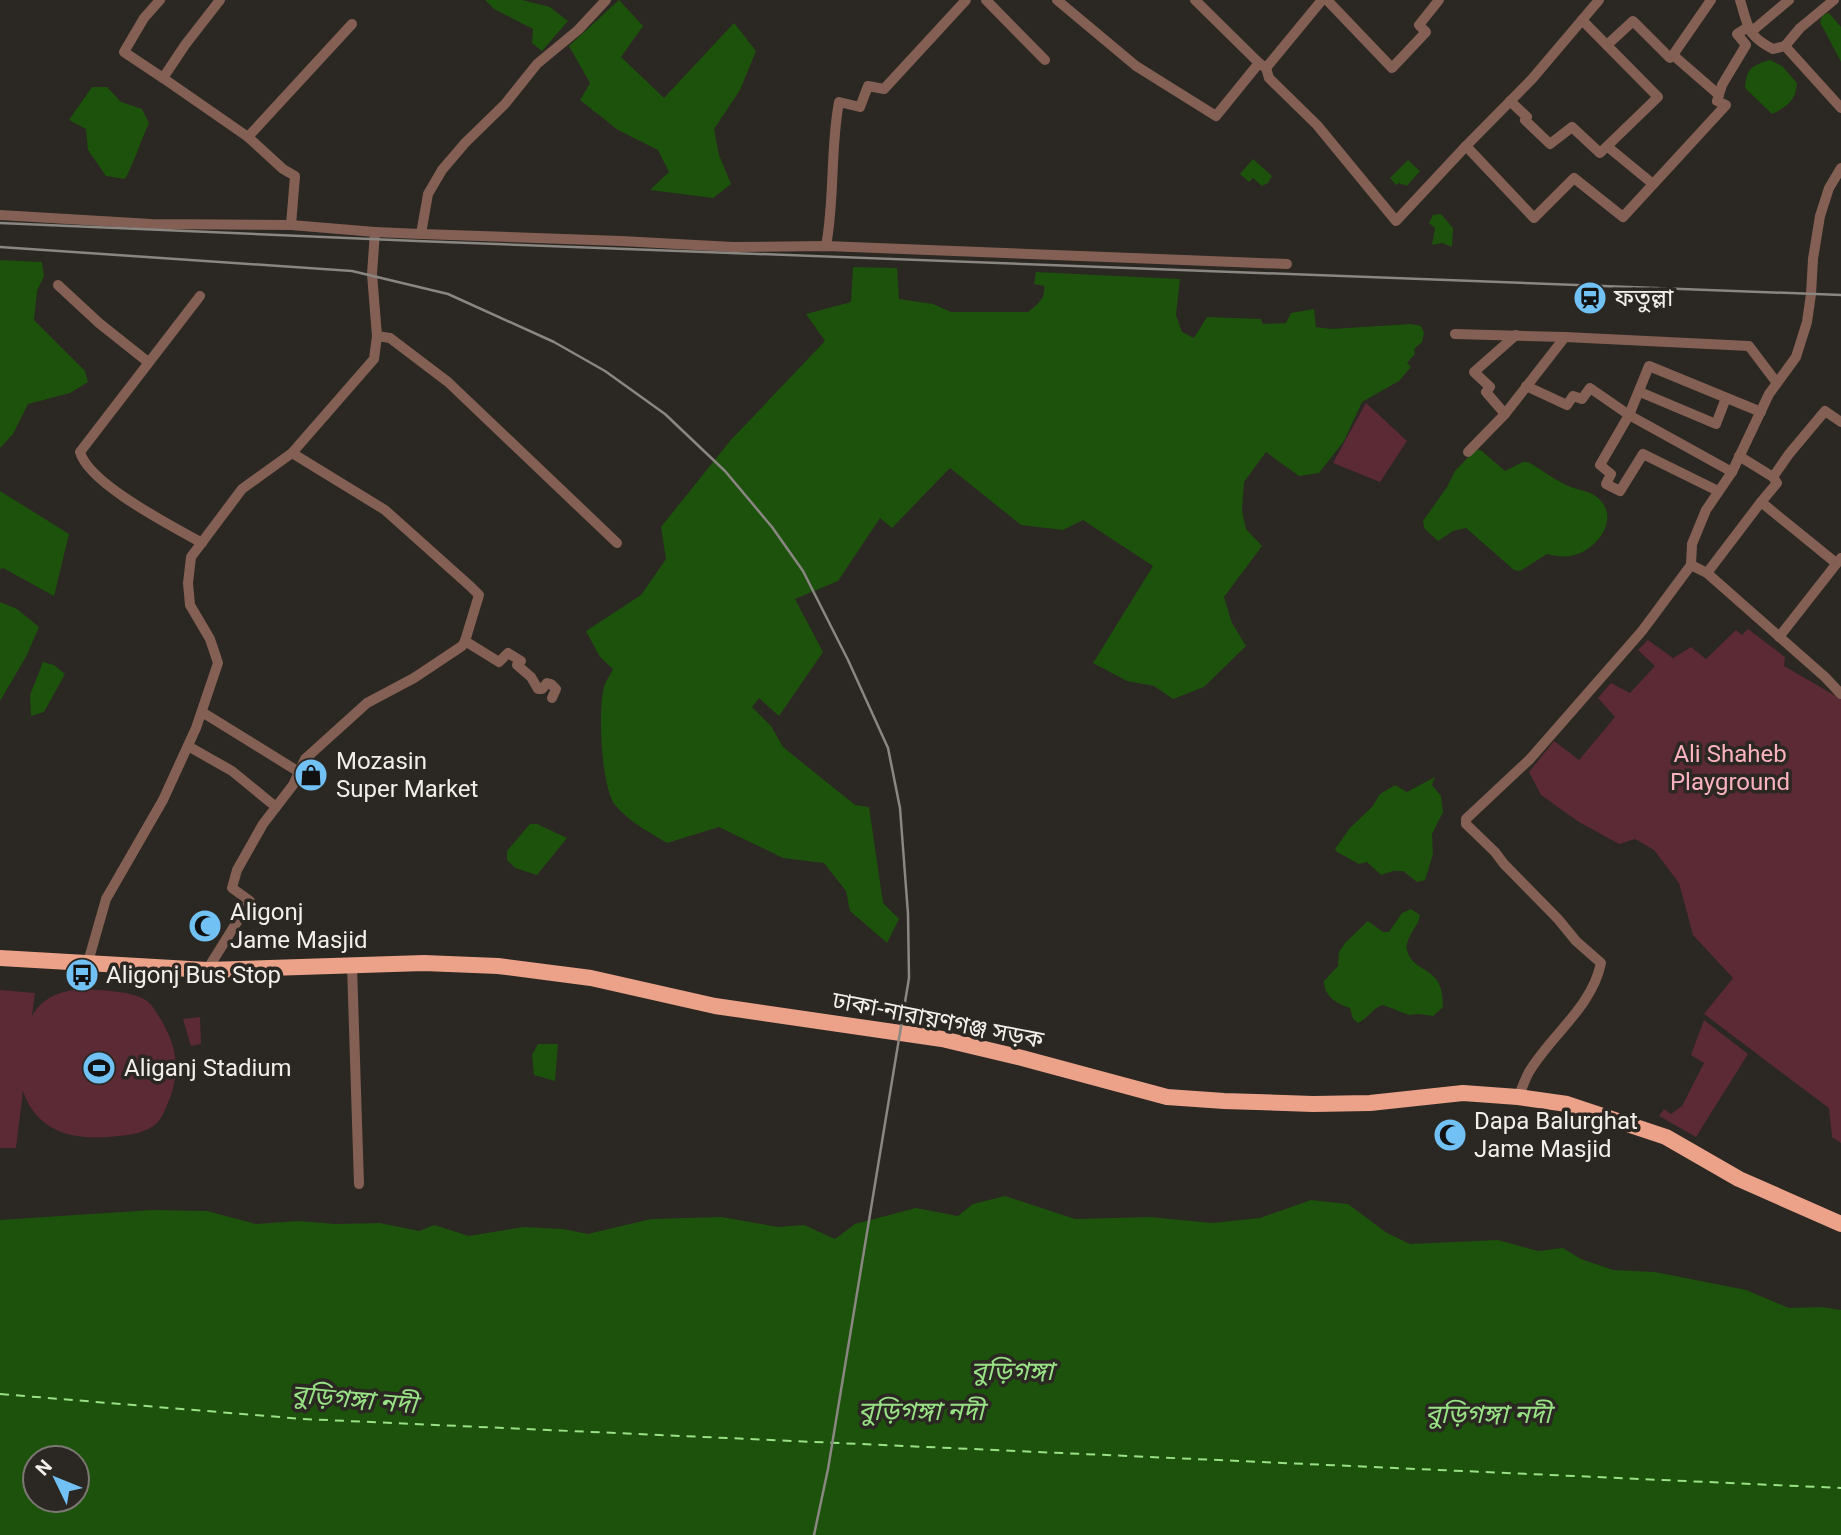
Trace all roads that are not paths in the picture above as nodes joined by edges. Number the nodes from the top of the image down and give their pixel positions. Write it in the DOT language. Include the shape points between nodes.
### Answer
graph roads {
  1 [pos="160,0"];
  2 [pos="220,0"];
  3 [pos="606,0"];
  4 [pos="966,0"];
  5 [pos="986,0"];
  6 [pos="1057,0"];
  7 [pos="1195,0"];
  8 [pos="1325,0"];
  9 [pos="1439,0"];
  10 [pos="1599,0"];
  11 [pos="1711,0"];
  12 [pos="1740,0"];
  13 [pos="1789,0"];
  14 [pos="1834,0"];
  15 [pos="1582,20"];
  16 [pos="352,24"];
  17 [pos="1749,29"];
  18 [pos="1607,46"];
  19 [pos="1785,46"];
  20 [pos="1673,55"];
  21 [pos="1045,60"];
  22 [pos="1262,66"];
  23 [pos="163,78"];
  24 [pos="1719,95"];
  25 [pos="1510,101"];
  26 [pos="1841,108"];
  27 [pos="248,137"];
  28 [pos="1466,146"];
  29 [pos="1608,147"];
  30 [pos="1841,169"];
  31 [pos="1653,184"];
  32 [pos="0,215"];
  33 [pos="291,225"];
  34 [pos="374,232"];
  35 [pos="421,234"];
  36 [pos="826,246"];
  37 [pos="1286,264"];
  38 [pos="58,285"];
  39 [pos="200,296"];
  40 [pos="1455,334"];
  41 [pos="1516,335"];
  42 [pos="377,336"];
  43 [pos="1564,337"];
  44 [pos="148,362"];
  45 [pos="1777,383"];
  46 [pos="1527,386"];
  47 [pos="1640,392"];
  48 [pos="1726,398"];
  49 [pos="1761,412"];
  50 [pos="1505,414"];
  51 [pos="1629,415"];
  52 [pos="1841,422"];
  53 [pos="1468,452"];
  54 [pos="292,453"];
  55 [pos="1739,456"];
  56 [pos="1732,472"];
  57 [pos="1773,477"];
  58 [pos="1718,491"];
  59 [pos="1761,502"];
  60 [pos="202,543"];
  61 [pos="617,543"];
  62 [pos="1839,561"];
  63 [pos="1691,565"];
  64 [pos="1707,573"];
  65 [pos="1779,637"];
  66 [pos="465,641"];
  67 [pos="1841,694"];
  68 [pos="552,698"];
  69 [pos="202,712"];
  70 [pos="188,746"];
  71 [pos="299,772"];
  72 [pos="276,807"];
  73 [pos="0,958"];
  74 [pos="88,962"];
  75 [pos="352,966"];
  76 [pos="207,970"];
  77 [pos="1518,1097"];
  78 [pos="359,1184"];
  79 [pos="1841,1224"];
  1 -- 23 [label="street" via="124,52"];
  2 -- 23 [label="street"];
  3 -- 35 [label="street" via="537,64 442,170 429,194"];
  4 -- 36 [label="street" via="884,89 869,86 860,107 839,102"];
  5 -- 21 [label="street"];
  6 -- 22 [label="street" via="1136,66 1216,116"];
  7 -- 22 [label="street"];
  8 -- 9 [label="street" via="1392,68 1426,32 1419,25"];
  8 -- 22 [label="street"];
  10 -- 15 [label="street"];
  11 -- 20 [label="street"];
  12 -- 17 [label="street"];
  13 -- 17 [label="street"];
  14 -- 19 [label="street"];
  15 -- 18 [label="street"];
  15 -- 25 [label="street"];
  16 -- 27 [label="street"];
  17 -- 19 [label="street" via="1757,41 1773,50"];
  17 -- 24 [label="street" via="1737,34 1746,45"];
  18 -- 20 [label="street" via="1633,21 1670,58"];
  18 -- 29 [label="street" via="1658,97"];
  19 -- 26 [label="street"];
  20 -- 24 [label="street"];
  22 -- 28 [label="street" via="1396,221"];
  23 -- 27 [label="street"];
  24 -- 31 [label="street" via="1717,101 1726,105"];
  25 -- 28 [label="street"];
  25 -- 29 [label="street" via="1550,144 1572,127 1600,153"];
  27 -- 33 [label="street" via="295,176"];
  28 -- 31 [label="street" via="1534,218 1574,178 1623,217"];
  29 -- 31 [label="street"];
  30 -- 45 [label="street" via="1820,216 1807,322 1796,357"];
  32 -- 33 [label="street" via="151,224"];
  33 -- 34 [label="street"];
  34 -- 35 [label="street"];
  34 -- 42 [label="street"];
  35 -- 36 [label="street" via="733,247"];
  36 -- 37 [label="street"];
  38 -- 44 [label="street"];
  39 -- 44 [label="street"];
  40 -- 41 [label="street"];
  41 -- 43 [label="street"];
  41 -- 50 [label="street" via="1474,372 1490,387 1486,392"];
  42 -- 54 [label="street" via="373,359"];
  42 -- 61 [label="street" via="390,338 448,382"];
  43 -- 45 [label="street" via="1749,346"];
  43 -- 46 [label="street"];
  44 -- 60 [label="street" via="80,455 91,471 131,502"];
  45 -- 49 [label="street"];
  46 -- 50 [label="street"];
  46 -- 51 [label="street" via="1567,405 1573,396 1582,399 1590,388"];
  47 -- 48 [label="street" via="1716,424"];
  47 -- 48 [label="street" via="1649,366"];
  47 -- 51 [label="street"];
  48 -- 49 [label="street"];
  49 -- 55 [label="street"];
  50 -- 53 [label="street"];
  51 -- 56 [label="street"];
  51 -- 58 [label="street" via="1600,465 1611,474 1606,484 1619,491 1643,454"];
  52 -- 57 [label="street" via="1825,411"];
  54 -- 60 [label="street" via="242,489"];
  54 -- 66 [label="street" via="385,510 479,595"];
  55 -- 56 [label="street"];
  55 -- 57 [label="street"];
  56 -- 58 [label="street"];
  57 -- 59 [label="street" via="1777,482"];
  58 -- 63 [label="street" via="1692,544"];
  59 -- 62 [label="street"];
  59 -- 64 [label="street"];
  60 -- 69 [label="street" via="191,557 190,605 218,663"];
  62 -- 65 [label="street"];
  63 -- 64 [label="street"];
  63 -- 77 [label="street" via="1637,638 1530,759 1465,822 1601,964 1587,996 1530,1072"];
  64 -- 65 [label="street"];
  65 -- 67 [label="street"];
  66 -- 68 [label="street" via="499,662 508,653 514,656 538,689 551,684 556,690"];
  66 -- 71 [label="street" via="414,678 367,703 305,759"];
  69 -- 70 [label="street"];
  69 -- 71 [label="street"];
  70 -- 72 [label="street" via="232,771"];
  70 -- 74 [label="street" via="106,899"];
  71 -- 72 [label="street"];
  72 -- 76 [label="street" via="237,870 232,888 250,901"];
  73 -- 74 [label="highway, ঢাকা-নারায়ণগঞ্জ সড়ক"];
  74 -- 76 [label="highway, ঢাকা-নারায়ণগঞ্জ সড়ক"];
  75 -- 76 [label="highway, ঢাকা-নারায়ণগঞ্জ সড়ক"];
  75 -- 77 [label="highway, ঢাকা-নারায়ণগঞ্জ সড়ক" via="498,966 591,978 715,1006 942,1040 1167,1097 1313,1104 1463,1093"];
  75 -- 78 [label="street"];
  77 -- 79 [label="highway, ঢাকা-নারায়ণগঞ্জ সড়ক" via="1567,1104 1666,1137 1739,1179"];
}
